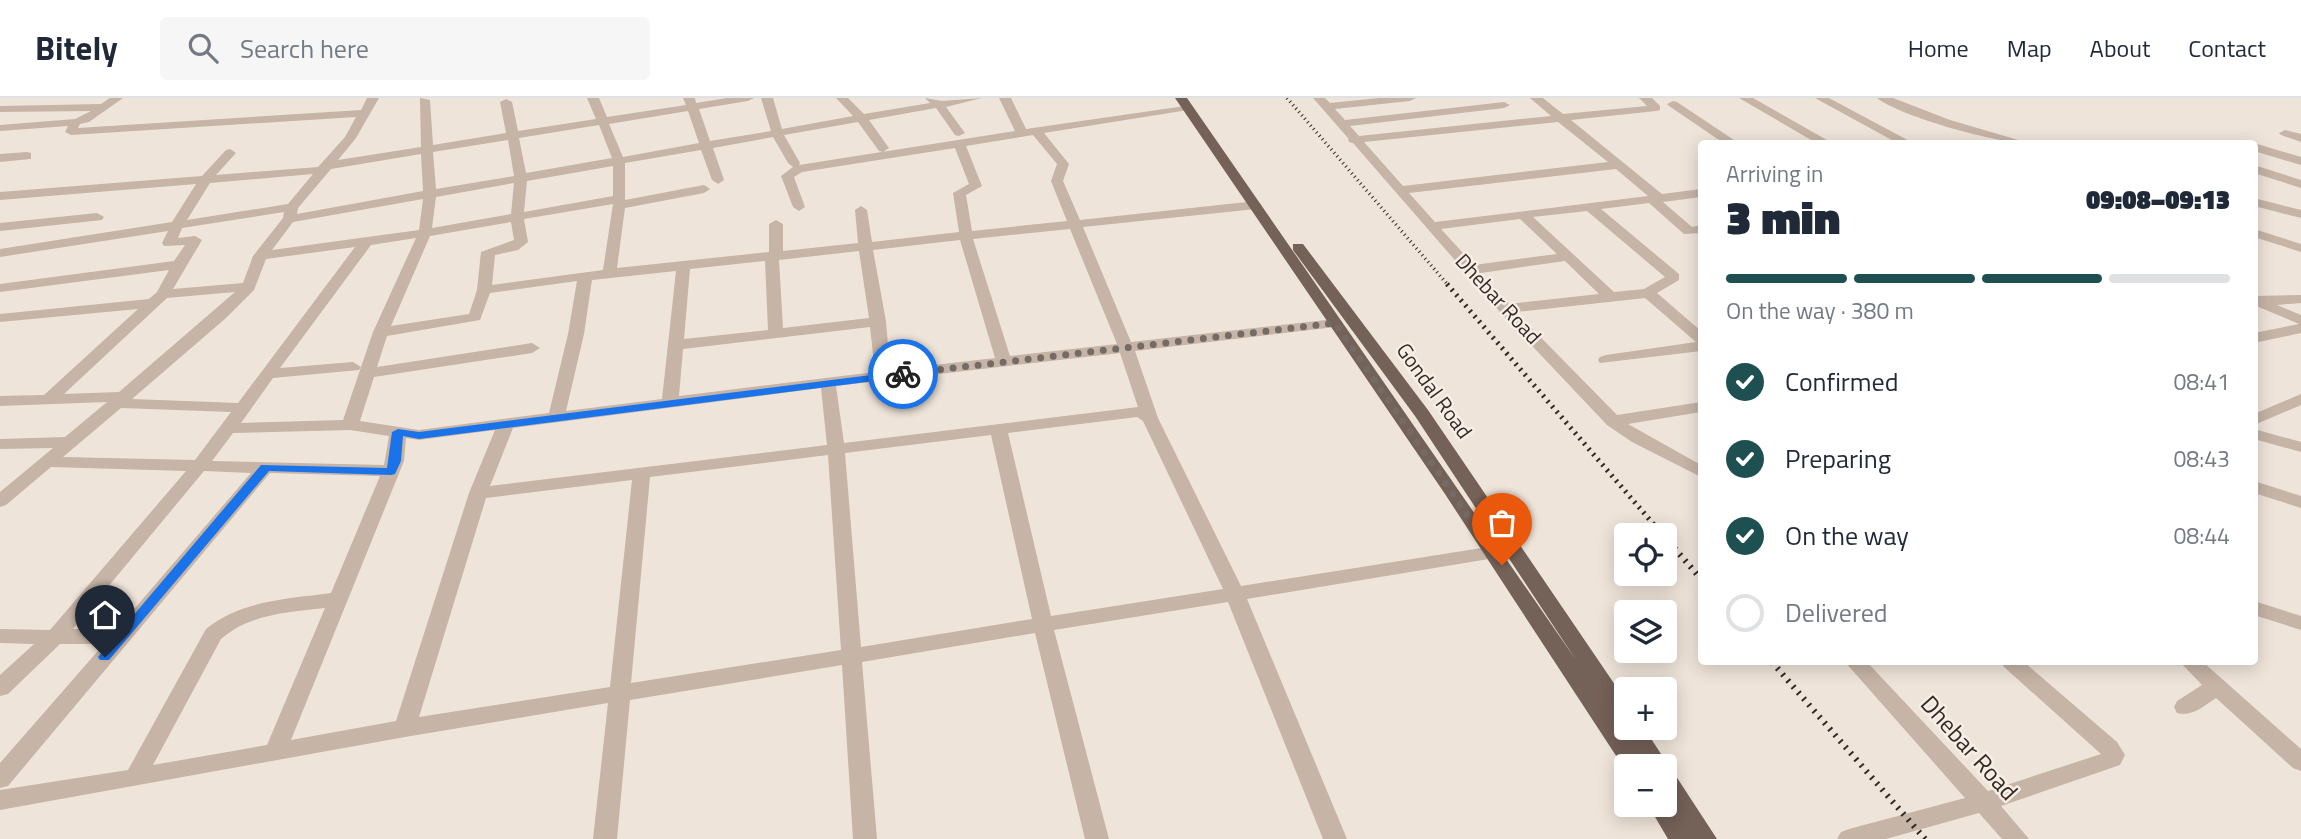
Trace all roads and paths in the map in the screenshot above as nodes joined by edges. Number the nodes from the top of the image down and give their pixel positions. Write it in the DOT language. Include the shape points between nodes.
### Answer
graph roads {
  1 [pos="117,98"];
  2 [pos="373,98"];
  3 [pos="593,98"];
  4 [pos="748,98"];
  5 [pos="768,98"];
  6 [pos="842,98"];
  7 [pos="976,98"];
  8 [pos="1005,98"];
  9 [pos="1352,98"];
  10 [pos="1410,98"];
  11 [pos="1536,98"];
  12 [pos="1645,98"];
  13 [pos="1745,98"];
  14 [pos="1821,98"];
  15 [pos="1870,98"];
  16 [pos="1883,98"];
  17 [pos="424,100"];
  18 [pos="935,101"];
  19 [pos="1187,101"];
  20 [pos="506,102"];
  21 [pos="690,102"];
  22 [pos="1323,102"];
  23 [pos="1499,102"];
  24 [pos="1673,104"];
  25 [pos="105,107"];
  26 [pos="0,109"];
  27 [pos="365,113"];
  28 [pos="861,118"];
  29 [pos="1559,118"];
  30 [pos="604,121"];
  31 [pos="75,122"];
  32 [pos="1525,122"];
  33 [pos="1341,124"];
  34 [pos="3,128"];
  35 [pos="1029,132"];
  36 [pos="776,133"];
  37 [pos="2286,133"];
  38 [pos="514,135"];
  39 [pos="2301,138"];
  40 [pos="959,140"];
  41 [pos="1353,140"];
  42 [pos="1728,140"];
  43 [pos="1821,140"];
  44 [pos="1901,140"];
  45 [pos="1990,140"];
  46 [pos="2011,140"];
  47 [pos="704,146"];
  48 [pos="2258,147"];
  49 [pos="883,148"];
  50 [pos="428,150"];
  51 [pos="230,153"];
  52 [pos="27,156"];
  53 [pos="0,158"];
  54 [pos="619,161"];
  55 [pos="2301,161"];
  56 [pos="794,163"];
  57 [pos="1618,165"];
  58 [pos="323,168"];
  59 [pos="2258,170"];
  60 [pos="521,178"];
  61 [pos="202,180"];
  62 [pos="718,180"];
  63 [pos="2301,184"];
  64 [pos="704,190"];
  65 [pos="1398,190"];
  66 [pos="1698,193"];
  67 [pos="430,195"];
  68 [pos="0,196"];
  69 [pos="1656,199"];
  70 [pos="618,202"];
  71 [pos="1256,205"];
  72 [pos="2258,205"];
  73 [pos="799,207"];
  74 [pos="1590,207"];
  75 [pos="861,210"];
  76 [pos="290,213"];
  77 [pos="517,215"];
  78 [pos="1523,215"];
  79 [pos="2301,216"];
  80 [pos="97,217"];
  81 [pos="178,223"];
  82 [pos="776,224"];
  83 [pos="1074,225"];
  84 [pos="1431,226"];
  85 [pos="0,227"];
  86 [pos="1695,230"];
  87 [pos="425,233"];
  88 [pos="2258,234"];
  89 [pos="966,237"];
  90 [pos="366,242"];
  91 [pos="865,247"];
  92 [pos="2301,248"];
  93 [pos="1,254"];
  94 [pos="260,256"];
  95 [pos="774,257"];
  96 [pos="1565,257"];
  97 [pos="179,265"];
  98 [pos="683,266"];
  99 [pos="1470,270"];
  100 [pos="609,274"];
  101 [pos="586,276"];
  102 [pos="249,287"];
  103 [pos="0,288"];
  104 [pos="484,290"];
  105 [pos="1648,293"];
  106 [pos="1611,297"];
  107 [pos="158,298"];
  108 [pos="2301,299"];
  109 [pos="2258,300"];
  110 [pos="2258,301"];
  111 [pos="1505,309"];
  112 [pos="1,319"];
  113 [pos="2301,320"];
  114 [pos="879,321"];
  115 [pos="1335,323"];
  116 [pos="2301,328"];
  117 [pos="381,331"];
  118 [pos="776,333"];
  119 [pos="1698,336"];
  120 [pos="2258,337"];
  121 [pos="676,345"];
  122 [pos="1698,346"];
  123 [pos="532,348"];
  124 [pos="1126,348"];
  125 [pos="1606,360"];
  126 [pos="1004,363"];
  127 [pos="359,370"];
  128 [pos="269,374"];
  129 [pos="883,377"];
  130 [pos="828,382"];
  131 [pos="2301,399"];
  132 [pos="122,400"];
  133 [pos="0,401"];
  134 [pos="47,401"];
  135 [pos="670,403"];
  136 [pos="243,408"];
  137 [pos="1698,408"];
  138 [pos="2258,413"];
  139 [pos="556,417"];
  140 [pos="1150,418"];
  141 [pos="1613,421"];
  142 [pos="506,424"];
  143 [pos="349,425"];
  144 [pos="227,428"];
  145 [pos="998,428"];
  146 [pos="398,432"];
  147 [pos="2258,435"];
  148 [pos="73,442"];
  149 [pos="0,444"];
  150 [pos="2301,447"];
  151 [pos="836,448"];
  152 [pos="48,462"];
  153 [pos="198,468"];
  154 [pos="265,468"];
  155 [pos="1698,470"];
  156 [pos="391,471"];
  157 [pos="642,473"];
  158 [pos="2258,488"];
  159 [pos="478,493"];
  160 [pos="0,501"];
  161 [pos="2301,502"];
  162 [pos="1503,550"];
  163 [pos="1235,594"];
  164 [pos="339,599"];
  165 [pos="2258,609"];
  166 [pos="2301,623"];
  167 [pos="1043,625"];
  168 [pos="0,636"];
  169 [pos="122,636"];
  170 [pos="54,637"];
  171 [pos="850,655"];
  172 [pos="1858,665"];
  173 [pos="2014,665"];
  174 [pos="2193,665"];
  175 [pos="2217,686"];
  176 [pos="0,688"];
  177 [pos="621,692"];
  178 [pos="1614,703"];
  179 [pos="2185,707"];
  180 [pos="405,728"];
  181 [pos="276,750"];
  182 [pos="1628,754"];
  183 [pos="2301,762"];
  184 [pos="135,778"];
  185 [pos="0,779"];
  186 [pos="1677,797"];
  187 [pos="0,800"];
  188 [pos="1982,803"];
  189 [pos="1667,817"];
  190 [pos="605,839"];
  191 [pos="865,839"];
  192 [pos="1097,839"];
  193 [pos="1335,839"];
  194 [pos="1681,839"];
  195 [pos="1705,839"];
  196 [pos="1849,839"];
  197 [pos="2017,839"];
  1 -- 25 [label="street"];
  2 -- 27 [label="street"];
  3 -- 30 [label="street"];
  4 -- 21 [label="street"];
  5 -- 36 [label="street"];
  6 -- 28 [label="street"];
  7 -- 18 [label="street"];
  8 -- 35 [label="street"];
  9 -- 22 [label="street"];
  10 -- 22 [label="street"];
  11 -- 29 [label="street"];
  12 -- 29 [label="street" via="1657,108"];
  13 -- 43 [label="street"];
  14 -- 44 [label="street"];
  15 -- 45 [label="street"];
  16 -- 46 [label="street"];
  17 -- 50 [label="street"];
  18 -- 28 [label="street"];
  18 -- 40 [label="street"];
  19 -- 35 [label="street"];
  19 -- 71 [label="main road"];
  19 -- 162 [label="main road, Gondal Road" via="1422,414"];
  20 -- 38 [label="street"];
  21 -- 30 [label="street"];
  21 -- 47 [label="street"];
  22 -- 33 [label="street, Dhebar Road"];
  23 -- 32 [label="street"];
  23 -- 33 [label="street"];
  24 -- 42 [label="street"];
  25 -- 26 [label="street"];
  25 -- 31 [label="street"];
  27 -- 31 [label="street" via="71,132"];
  27 -- 58 [label="street"];
  28 -- 36 [label="street"];
  28 -- 49 [label="street"];
  29 -- 32 [label="street"];
  29 -- 57 [label="street"];
  30 -- 38 [label="street"];
  30 -- 54 [label="street"];
  31 -- 34 [label="street"];
  32 -- 41 [label="street"];
  33 -- 41 [label="street, Dhebar Road"];
  35 -- 40 [label="street"];
  35 -- 83 [label="street" via="1063,164 1057,181"];
  36 -- 47 [label="street"];
  36 -- 56 [label="street"];
  37 -- 39 [label="street"];
  38 -- 50 [label="street"];
  38 -- 60 [label="street"];
  40 -- 73 [label="street" via="798,169 787,176"];
  40 -- 89 [label="street" via="976,186 959,193"];
  41 -- 65 [label="street, Dhebar Road"];
  47 -- 54 [label="street"];
  47 -- 62 [label="street"];
  48 -- 55 [label="street"];
  50 -- 58 [label="street"];
  50 -- 67 [label="street"];
  51 -- 61 [label="street"];
  52 -- 53 [label="street"];
  54 -- 60 [label="street"];
  54 -- 70 [label="street"];
  57 -- 65 [label="street"];
  57 -- 69 [label="street"];
  58 -- 61 [label="street"];
  58 -- 76 [label="street"];
  59 -- 63 [label="street"];
  60 -- 67 [label="street"];
  60 -- 77 [label="street"];
  61 -- 68 [label="street"];
  61 -- 81 [label="street"];
  64 -- 70 [label="street"];
  65 -- 84 [label="street, Dhebar Road"];
  66 -- 69 [label="street"];
  67 -- 76 [label="street"];
  67 -- 87 [label="street"];
  69 -- 74 [label="street"];
  69 -- 86 [label="street"];
  70 -- 77 [label="street"];
  70 -- 100 [label="street"];
  71 -- 83 [label="street"];
  71 -- 115 [label="main road"];
  72 -- 79 [label="street"];
  74 -- 78 [label="street"];
  74 -- 105 [label="street" via="1674,277"];
  75 -- 91 [label="street"];
  76 -- 81 [label="street"];
  76 -- 94 [label="street"];
  77 -- 87 [label="street"];
  77 -- 104 [label="street" via="521,242 488,251"];
  78 -- 84 [label="street"];
  78 -- 96 [label="street"];
  80 -- 85 [label="street"];
  81 -- 93 [label="street"];
  81 -- 97 [label="street" via="169,243 195,240"];
  82 -- 95 [label="street"];
  83 -- 89 [label="street"];
  83 -- 124 [label="street"];
  84 -- 99 [label="street, Dhebar Road"];
  87 -- 90 [label="street"];
  87 -- 117 [label="street"];
  88 -- 92 [label="street"];
  89 -- 91 [label="street"];
  89 -- 126 [label="street"];
  90 -- 94 [label="street"];
  90 -- 128 [label="street"];
  91 -- 95 [label="street"];
  91 -- 114 [label="street"];
  94 -- 102 [label="street"];
  95 -- 98 [label="street"];
  95 -- 118 [label="street"];
  96 -- 99 [label="street"];
  96 -- 106 [label="street"];
  97 -- 103 [label="street"];
  97 -- 107 [label="street"];
  98 -- 100 [label="street"];
  98 -- 121 [label="street"];
  99 -- 111 [label="street, Dhebar Road"];
  100 -- 101 [label="street"];
  101 -- 104 [label="street"];
  101 -- 139 [label="street"];
  102 -- 107 [label="street"];
  102 -- 132 [label="street"];
  104 -- 117 [label="street" via="475,317"];
  105 -- 106 [label="street"];
  105 -- 119 [label="street"];
  106 -- 111 [label="street"];
  107 -- 112 [label="street"];
  107 -- 134 [label="street"];
  108 -- 109 [label="street"];
  110 -- 113 [label="street"];
  111 -- 141 [label="street, Dhebar Road"];
  114 -- 118 [label="street"];
  114 -- 129 [label="street"];
  115 -- 124 [label="street"];
  115 -- 162 [label="main road"];
  116 -- 120 [label="street"];
  117 -- 127 [label="street"];
  118 -- 121 [label="street"];
  121 -- 135 [label="street"];
  122 -- 125 [label="street"];
  123 -- 127 [label="street"];
  124 -- 126 [label="street"];
  124 -- 140 [label="street"];
  126 -- 129 [label="street"];
  127 -- 128 [label="street"];
  127 -- 143 [label="street"];
  128 -- 136 [label="street"];
  129 -- 130 [label="street"];
  130 -- 135 [label="street"];
  130 -- 151 [label="street"];
  131 -- 138 [label="street"];
  132 -- 134 [label="street"];
  132 -- 136 [label="street"];
  132 -- 148 [label="street"];
  133 -- 134 [label="street"];
  135 -- 139 [label="street"];
  136 -- 144 [label="street"];
  137 -- 141 [label="street"];
  139 -- 142 [label="street"];
  140 -- 145 [label="street" via="1139,412 1123,413"];
  140 -- 163 [label="street"];
  141 -- 155 [label="street, Dhebar Road"];
  142 -- 146 [label="street" via="419,435"];
  142 -- 159 [label="street"];
  143 -- 144 [label="street"];
  143 -- 146 [label="street"];
  144 -- 153 [label="street"];
  145 -- 151 [label="street"];
  145 -- 167 [label="street"];
  146 -- 156 [label="street"];
  147 -- 150 [label="street"];
  148 -- 149 [label="street"];
  148 -- 152 [label="street"];
  151 -- 157 [label="street"];
  151 -- 171 [label="street"];
  152 -- 153 [label="street"];
  152 -- 160 [label="street"];
  153 -- 154 [label="street"];
  153 -- 170 [label="street"];
  154 -- 156 [label="street"];
  154 -- 169 [label="street"];
  156 -- 164 [label="street"];
  157 -- 159 [label="street"];
  157 -- 177 [label="street"];
  158 -- 161 [label="street"];
  159 -- 180 [label="street"];
  162 -- 163 [label="street"];
  162 -- 178 [label="main road, Gondal Road"];
  162 -- 182 [label="main road"];
  163 -- 167 [label="street"];
  163 -- 193 [label="street"];
  164 -- 181 [label="street"];
  164 -- 184 [label="street" via="241,614 223,622 212,634"];
  165 -- 166 [label="street"];
  167 -- 171 [label="street"];
  167 -- 192 [label="street"];
  168 -- 170 [label="street"];
  169 -- 170 [label="street"];
  169 -- 185 [label="street"];
  170 -- 176 [label="street"];
  171 -- 177 [label="street"];
  171 -- 191 [label="street"];
  172 -- 188 [label="street, Dhebar Road"];
  173 -- 188 [label="street" via="2113,755 2108,762"];
  174 -- 175 [label="street"];
  175 -- 179 [label="street"];
  175 -- 183 [label="street"];
  177 -- 180 [label="street"];
  177 -- 190 [label="street"];
  180 -- 181 [label="street"];
  181 -- 184 [label="street"];
  184 -- 187 [label="street"];
  186 -- 195 [label="main road"];
  188 -- 196 [label="street"];
  188 -- 197 [label="street, Dhebar Road"];
  189 -- 194 [label="main road"];
}
